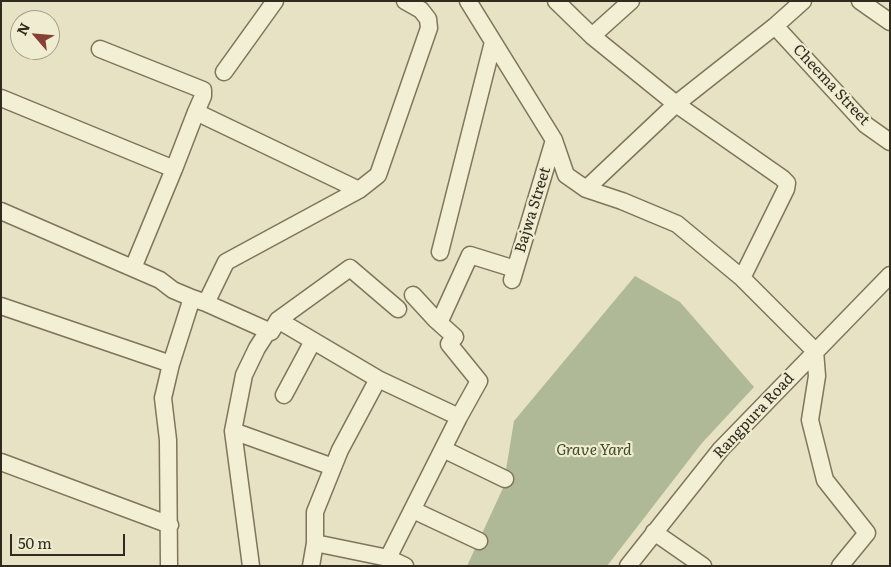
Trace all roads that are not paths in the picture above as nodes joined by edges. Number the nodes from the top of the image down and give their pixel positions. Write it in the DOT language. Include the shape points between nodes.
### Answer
graph roads {
  1 [pos="275,1"];
  2 [pos="405,1"];
  3 [pos="468,1"];
  4 [pos="556,1"];
  5 [pos="631,1"];
  6 [pos="803,1"];
  7 [pos="860,1"];
  8 [pos="890,22"];
  9 [pos="775,26"];
  10 [pos="592,36"];
  11 [pos="493,42"];
  12 [pos="100,49"];
  13 [pos="224,72"];
  14 [pos="1,98"];
  15 [pos="676,104"];
  16 [pos="196,112"];
  17 [pos="554,140"];
  18 [pos="890,142"];
  19 [pos="174,169"];
  20 [pos="586,189"];
  21 [pos="359,190"];
  22 [pos="1,211"];
  23 [pos="440,252"];
  24 [pos="133,268"];
  25 [pos="890,275"];
  26 [pos="742,278"];
  27 [pos="413,295"];
  28 [pos="199,301"];
  29 [pos="1,306"];
  30 [pos="398,309"];
  31 [pos="439,323"];
  32 [pos="273,325"];
  33 [pos="313,341"];
  34 [pos="815,351"];
  35 [pos="171,364"];
  36 [pos="378,379"];
  37 [pos="284,395"];
  38 [pos="459,417"];
  39 [pos="233,431"];
  40 [pos="443,449"];
  41 [pos="1,462"];
  42 [pos="334,467"];
  43 [pos="505,479"];
  44 [pos="412,510"];
  45 [pos="170,525"];
  46 [pos="654,532"];
  47 [pos="479,541"];
  48 [pos="315,543"];
  49 [pos="388,558"];
  50 [pos="169,566"];
  51 [pos="250,566"];
  52 [pos="310,566"];
  53 [pos="404,566"];
  54 [pos="628,566"];
  55 [pos="703,566"];
  56 [pos="841,566"];
  1 -- 13 [label="street"];
  2 -- 21 [label="street" via="421,10 428,19 429,28 378,175"];
  3 -- 11 [label="street"];
  4 -- 10 [label="street"];
  5 -- 10 [label="street"];
  6 -- 9 [label="street"];
  7 -- 8 [label="street"];
  9 -- 15 [label="street"];
  9 -- 18 [label="street, Cheema Street" via="866,125"];
  10 -- 15 [label="street"];
  11 -- 17 [label="street"];
  11 -- 23 [label="street"];
  12 -- 16 [label="street" via="203,90"];
  14 -- 19 [label="street"];
  15 -- 20 [label="street"];
  15 -- 26 [label="street" via="787,183"];
  16 -- 19 [label="street"];
  16 -- 21 [label="street"];
  17 -- 20 [label="street" via="566,175"];
  17 -- 31 [label="street, Bajwa Street" via="514,275 470,255"];
  19 -- 24 [label="street"];
  20 -- 26 [label="street" via="677,224"];
  21 -- 28 [label="street" via="226,262"];
  22 -- 24 [label="street"];
  24 -- 28 [label="street"];
  25 -- 34 [label="street, Rangpura Road"];
  26 -- 34 [label="street"];
  27 -- 31 [label="street"];
  28 -- 32 [label="street"];
  28 -- 35 [label="street"];
  29 -- 35 [label="street"];
  30 -- 32 [label="street" via="350,268"];
  31 -- 38 [label="street" via="455,337 449,344 479,381"];
  32 -- 33 [label="street"];
  32 -- 39 [label="street" via="244,375"];
  33 -- 36 [label="street"];
  33 -- 37 [label="street"];
  34 -- 46 [label="street, Rangpura Road" via="721,449"];
  34 -- 56 [label="street" via="817,376 810,420 825,480 867,533"];
  35 -- 45 [label="street" via="163,398 168,440"];
  36 -- 38 [label="street"];
  36 -- 42 [label="street"];
  38 -- 40 [label="street"];
  39 -- 42 [label="street"];
  39 -- 51 [label="street"];
  40 -- 43 [label="street"];
  40 -- 44 [label="street"];
  41 -- 45 [label="street"];
  42 -- 48 [label="street" via="315,512"];
  44 -- 47 [label="street"];
  44 -- 49 [label="street"];
  45 -- 50 [label="street"];
  46 -- 54 [label="street, Rangpura Road"];
  46 -- 55 [label="street"];
  48 -- 49 [label="street"];
  48 -- 52 [label="street"];
  49 -- 53 [label="street"];
}
